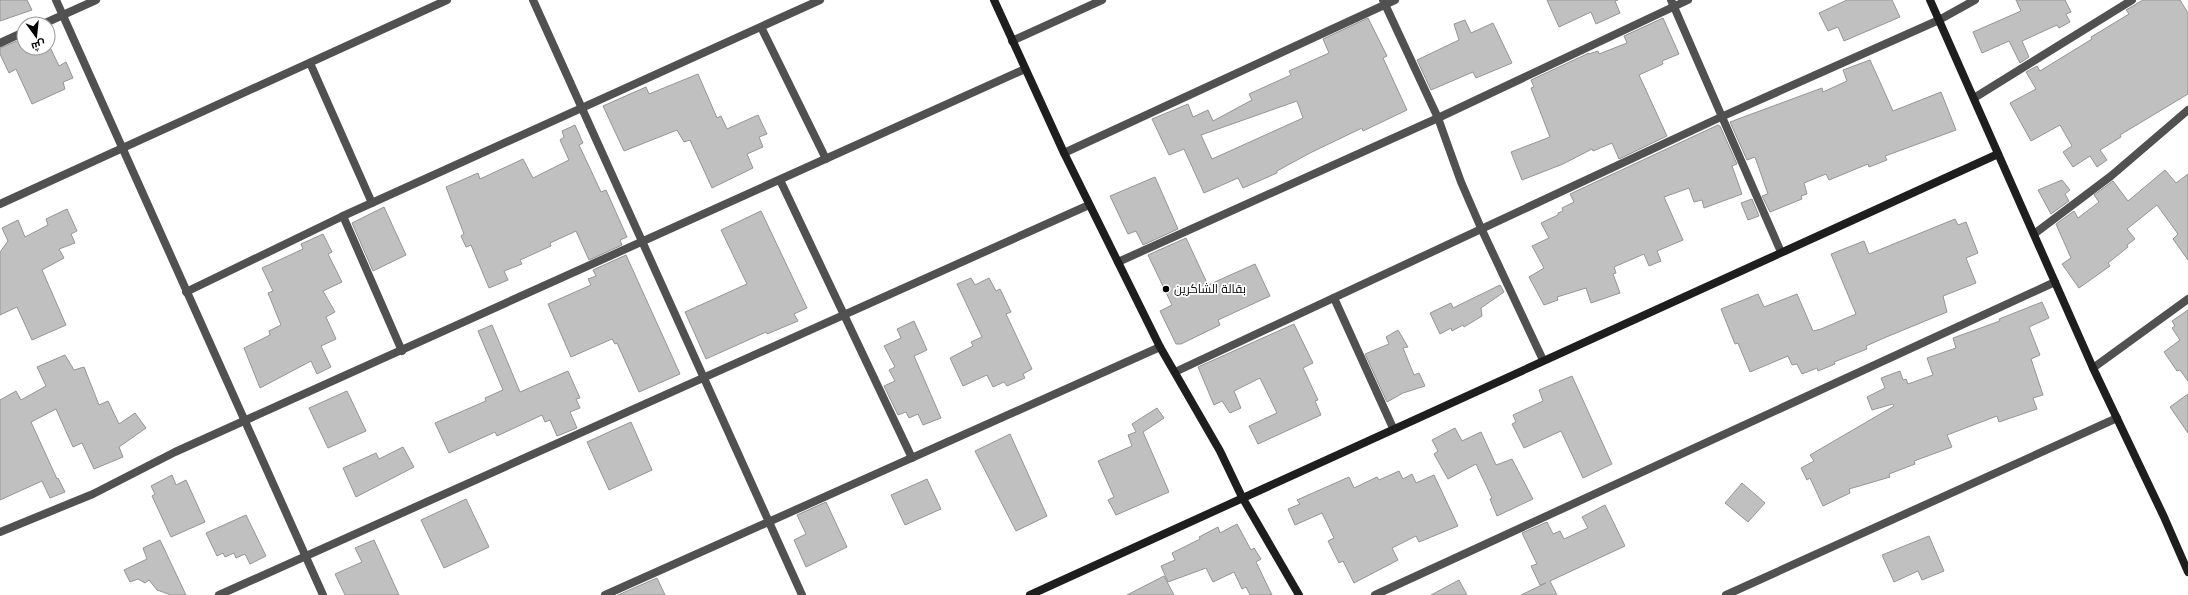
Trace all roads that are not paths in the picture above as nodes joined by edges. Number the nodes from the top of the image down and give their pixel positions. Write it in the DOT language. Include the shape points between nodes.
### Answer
graph roads {
  1 [pos="56,0"];
  2 [pos="96,0"];
  3 [pos="447,0"];
  4 [pos="533,0"];
  5 [pos="820,0"];
  6 [pos="994,0"];
  7 [pos="1102,0"];
  8 [pos="1396,0"];
  9 [pos="1688,0"];
  10 [pos="1930,0"];
  11 [pos="1974,0"];
  12 [pos="2132,0"];
  13 [pos="1384,2"];
  14 [pos="1673,3"];
  15 [pos="63,15"];
  16 [pos="56,18"];
  17 [pos="1939,20"];
  18 [pos="761,27"];
  19 [pos="16,36"];
  20 [pos="1012,41"];
  21 [pos="0,43"];
  22 [pos="310,63"];
  23 [pos="1025,69"];
  24 [pos="1974,98"];
  25 [pos="582,109"];
  26 [pos="2188,110"];
  27 [pos="1721,117"];
  28 [pos="1438,118"];
  29 [pos="122,149"];
  30 [pos="1064,153"];
  31 [pos="1998,154"];
  32 [pos="826,159"];
  33 [pos="780,180"];
  34 [pos="372,203"];
  35 [pos="0,204"];
  36 [pos="1089,205"];
  37 [pos="343,216"];
  38 [pos="1481,228"];
  39 [pos="2034,234"];
  40 [pos="642,242"];
  41 [pos="1781,252"];
  42 [pos="1118,262"];
  43 [pos="2055,282"];
  44 [pos="186,292"];
  45 [pos="1334,298"];
  46 [pos="2188,299"];
  47 [pos="845,315"];
  48 [pos="1160,347"];
  49 [pos="402,351"];
  50 [pos="1543,360"];
  51 [pos="2093,368"];
  52 [pos="1175,372"];
  53 [pos="704,378"];
  54 [pos="2117,418"];
  55 [pos="244,421"];
  56 [pos="1393,428"];
  57 [pos="912,458"];
  58 [pos="1242,497"];
  59 [pos="769,522"];
  60 [pos="0,532"];
  61 [pos="305,556"];
  62 [pos="2188,572"];
  63 [pos="219,595"];
  64 [pos="323,595"];
  65 [pos="606,595"];
  66 [pos="802,595"];
  67 [pos="1030,595"];
  68 [pos="1299,595"];
  69 [pos="1375,595"];
  70 [pos="1726,595"];
  1 -- 15 [label="street"];
  2 -- 15 [label="street"];
  3 -- 22 [label="street"];
  4 -- 25 [label="street"];
  5 -- 18 [label="street"];
  6 -- 20 [label="street"];
  7 -- 20 [label="street"];
  8 -- 13 [label="street"];
  9 -- 14 [label="street"];
  10 -- 17 [label="street"];
  11 -- 17 [label="street"];
  12 -- 24 [label="street"];
  13 -- 28 [label="street"];
  13 -- 30 [label="street"];
  14 -- 27 [label="street"];
  14 -- 28 [label="street"];
  15 -- 16 [label="street"];
  15 -- 29 [label="street"];
  17 -- 24 [label="street"];
  17 -- 27 [label="street"];
  18 -- 25 [label="street"];
  18 -- 32 [label="street"];
  19 -- 21 [label="street"];
  20 -- 23 [label="street"];
  22 -- 29 [label="street"];
  22 -- 34 [label="street"];
  23 -- 30 [label="street"];
  23 -- 32 [label="street"];
  24 -- 31 [label="street"];
  25 -- 34 [label="street"];
  25 -- 40 [label="street"];
  26 -- 39 [label="street" via="2111,176"];
  27 -- 38 [label="street"];
  27 -- 41 [label="street"];
  28 -- 38 [label="street"];
  28 -- 42 [label="street"];
  29 -- 35 [label="street"];
  29 -- 44 [label="street"];
  30 -- 36 [label="street"];
  31 -- 39 [label="street"];
  31 -- 41 [label="street"];
  32 -- 33 [label="street"];
  33 -- 40 [label="street"];
  33 -- 47 [label="street"];
  34 -- 37 [label="street"];
  36 -- 42 [label="street"];
  36 -- 47 [label="street"];
  37 -- 44 [label="street"];
  37 -- 49 [label="street"];
  38 -- 45 [label="street"];
  38 -- 50 [label="street"];
  39 -- 43 [label="street"];
  40 -- 49 [label="street"];
  40 -- 53 [label="street"];
  41 -- 50 [label="street"];
  42 -- 48 [label="street"];
  43 -- 51 [label="street"];
  43 -- 69 [label="street"];
  44 -- 55 [label="street"];
  45 -- 52 [label="street"];
  45 -- 56 [label="street"];
  46 -- 51 [label="street"];
  47 -- 53 [label="street"];
  47 -- 57 [label="street"];
  48 -- 52 [label="street"];
  48 -- 57 [label="street"];
  49 -- 55 [label="street"];
  50 -- 56 [label="street"];
  51 -- 54 [label="street"];
  52 -- 58 [label="street" via="1220,451"];
  53 -- 59 [label="street"];
  53 -- 61 [label="street"];
  54 -- 62 [label="street"];
  54 -- 70 [label="street"];
  55 -- 60 [label="street" via="175,452 93,494"];
  55 -- 61 [label="street"];
  56 -- 58 [label="street"];
  57 -- 59 [label="street"];
  58 -- 67 [label="street"];
  58 -- 68 [label="street"];
  59 -- 65 [label="street"];
  59 -- 66 [label="street"];
  61 -- 63 [label="street"];
  61 -- 64 [label="street"];
}
